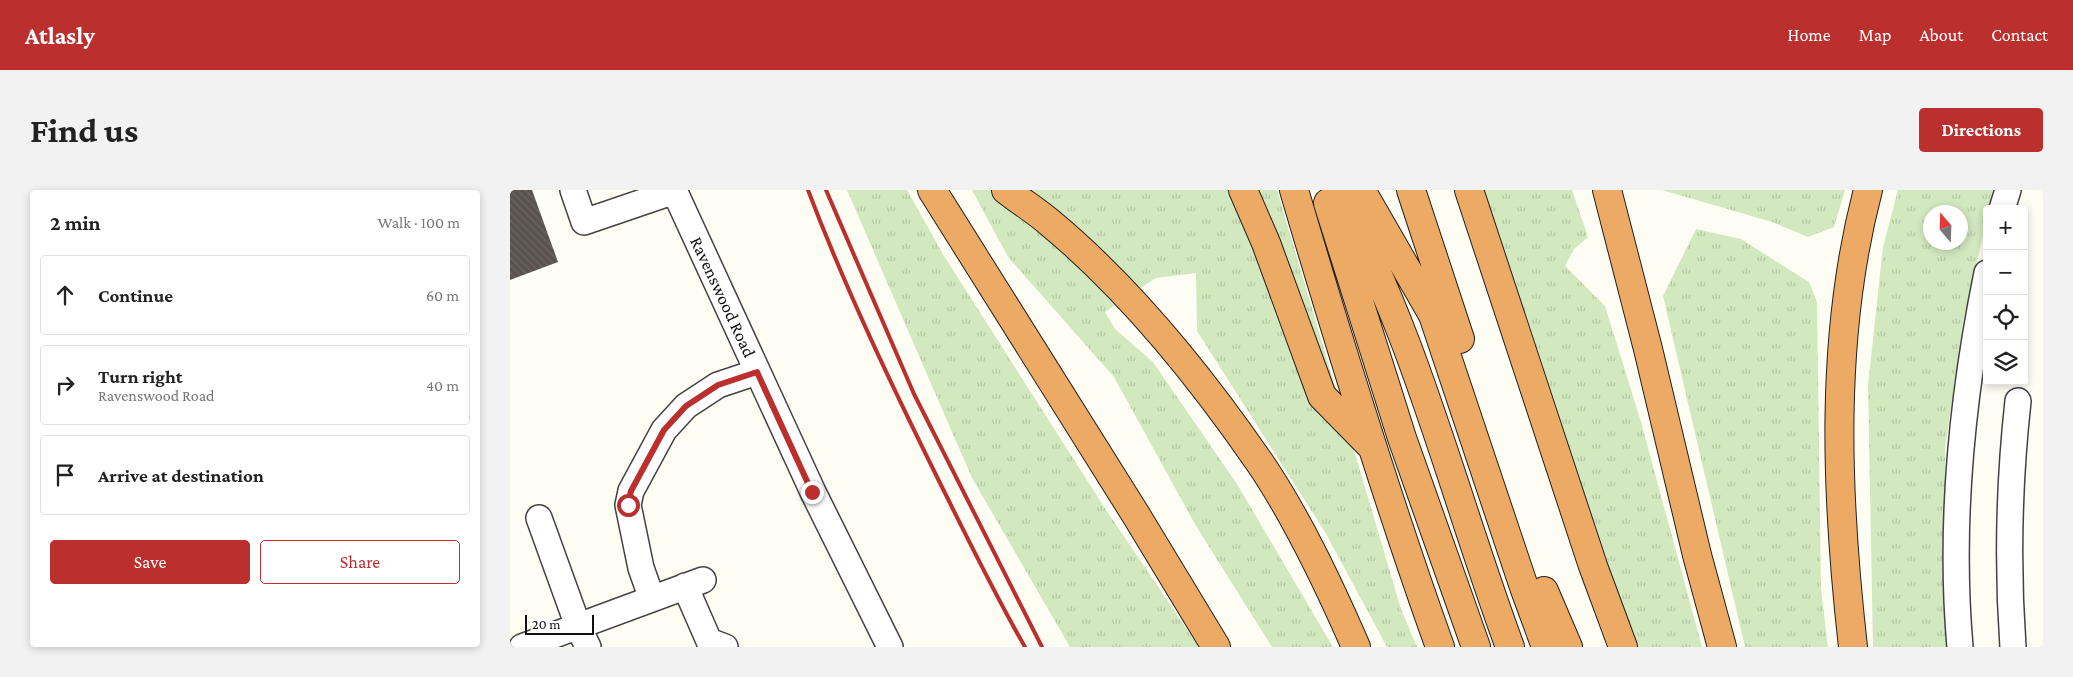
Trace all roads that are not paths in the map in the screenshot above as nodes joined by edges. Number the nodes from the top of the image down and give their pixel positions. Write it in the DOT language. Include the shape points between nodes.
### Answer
graph roads {
  1 [pos="572,190"];
  2 [pos="932,190"];
  3 [pos="1006,190"];
  4 [pos="1243,190"];
  5 [pos="1294,190"];
  6 [pos="1324,190"];
  7 [pos="1336,190"];
  8 [pos="1362,190"];
  9 [pos="1411,190"];
  10 [pos="1469,190"];
  11 [pos="1607,190"];
  12 [pos="1868,190"];
  13 [pos="2008,190"];
  14 [pos="674,191"];
  15 [pos="2003,205"];
  16 [pos="1983,294"];
  17 [pos="757,372"];
  18 [pos="2018,401"];
  19 [pos="1373,448"];
  20 [pos="539,518"];
  21 [pos="652,599"];
  22 [pos="583,636"];
  23 [pos="522,647"];
  24 [pos="725,647"];
  25 [pos="890,647"];
  26 [pos="1216,647"];
  27 [pos="1356,647"];
  28 [pos="1440,647"];
  29 [pos="1476,647"];
  30 [pos="1510,647"];
  31 [pos="1546,647"];
  32 [pos="1568,647"];
  33 [pos="1623,647"];
  34 [pos="1722,647"];
  35 [pos="1853,647"];
  36 [pos="1960,647"];
  37 [pos="2013,647"];
  1 -- 14 [label="street" via="584,222"];
  2 -- 26 [label="highway"];
  3 -- 27 [label="highway" via="1049,222 1107,275 1177,353 1260,464 1330,588"];
  4 -- 19 [label="highway" via="1322,396"];
  5 -- 19 [label="highway"];
  6 -- 29 [label="highway" via="1402,438"];
  7 -- 30 [label="highway" via="1404,338"];
  8 -- 31 [label="highway" via="1433,315"];
  9 -- 32 [label="highway" via="1538,579"];
  10 -- 33 [label="highway" via="1593,566"];
  11 -- 34 [label="highway"];
  12 -- 35 [label="highway" via="1846,311 1841,381 1841,498"];
  13 -- 15 [label="street"];
  14 -- 17 [label="street, Ravenswood Road"];
  16 -- 36 [label="street" via="1971,359 1958,483"];
  17 -- 21 [label="street" via="718,385 686,406 664,430 631,491 628,505 641,568"];
  17 -- 25 [label="street, Ravenswood Road" via="812,492"];
  18 -- 37 [label="street" via="2008,541"];
  19 -- 28 [label="highway"];
  20 -- 22 [label="street"];
  21 -- 22 [label="street"];
  21 -- 24 [label="street" via="694,583 709,640"];
  22 -- 23 [label="street"];
}
